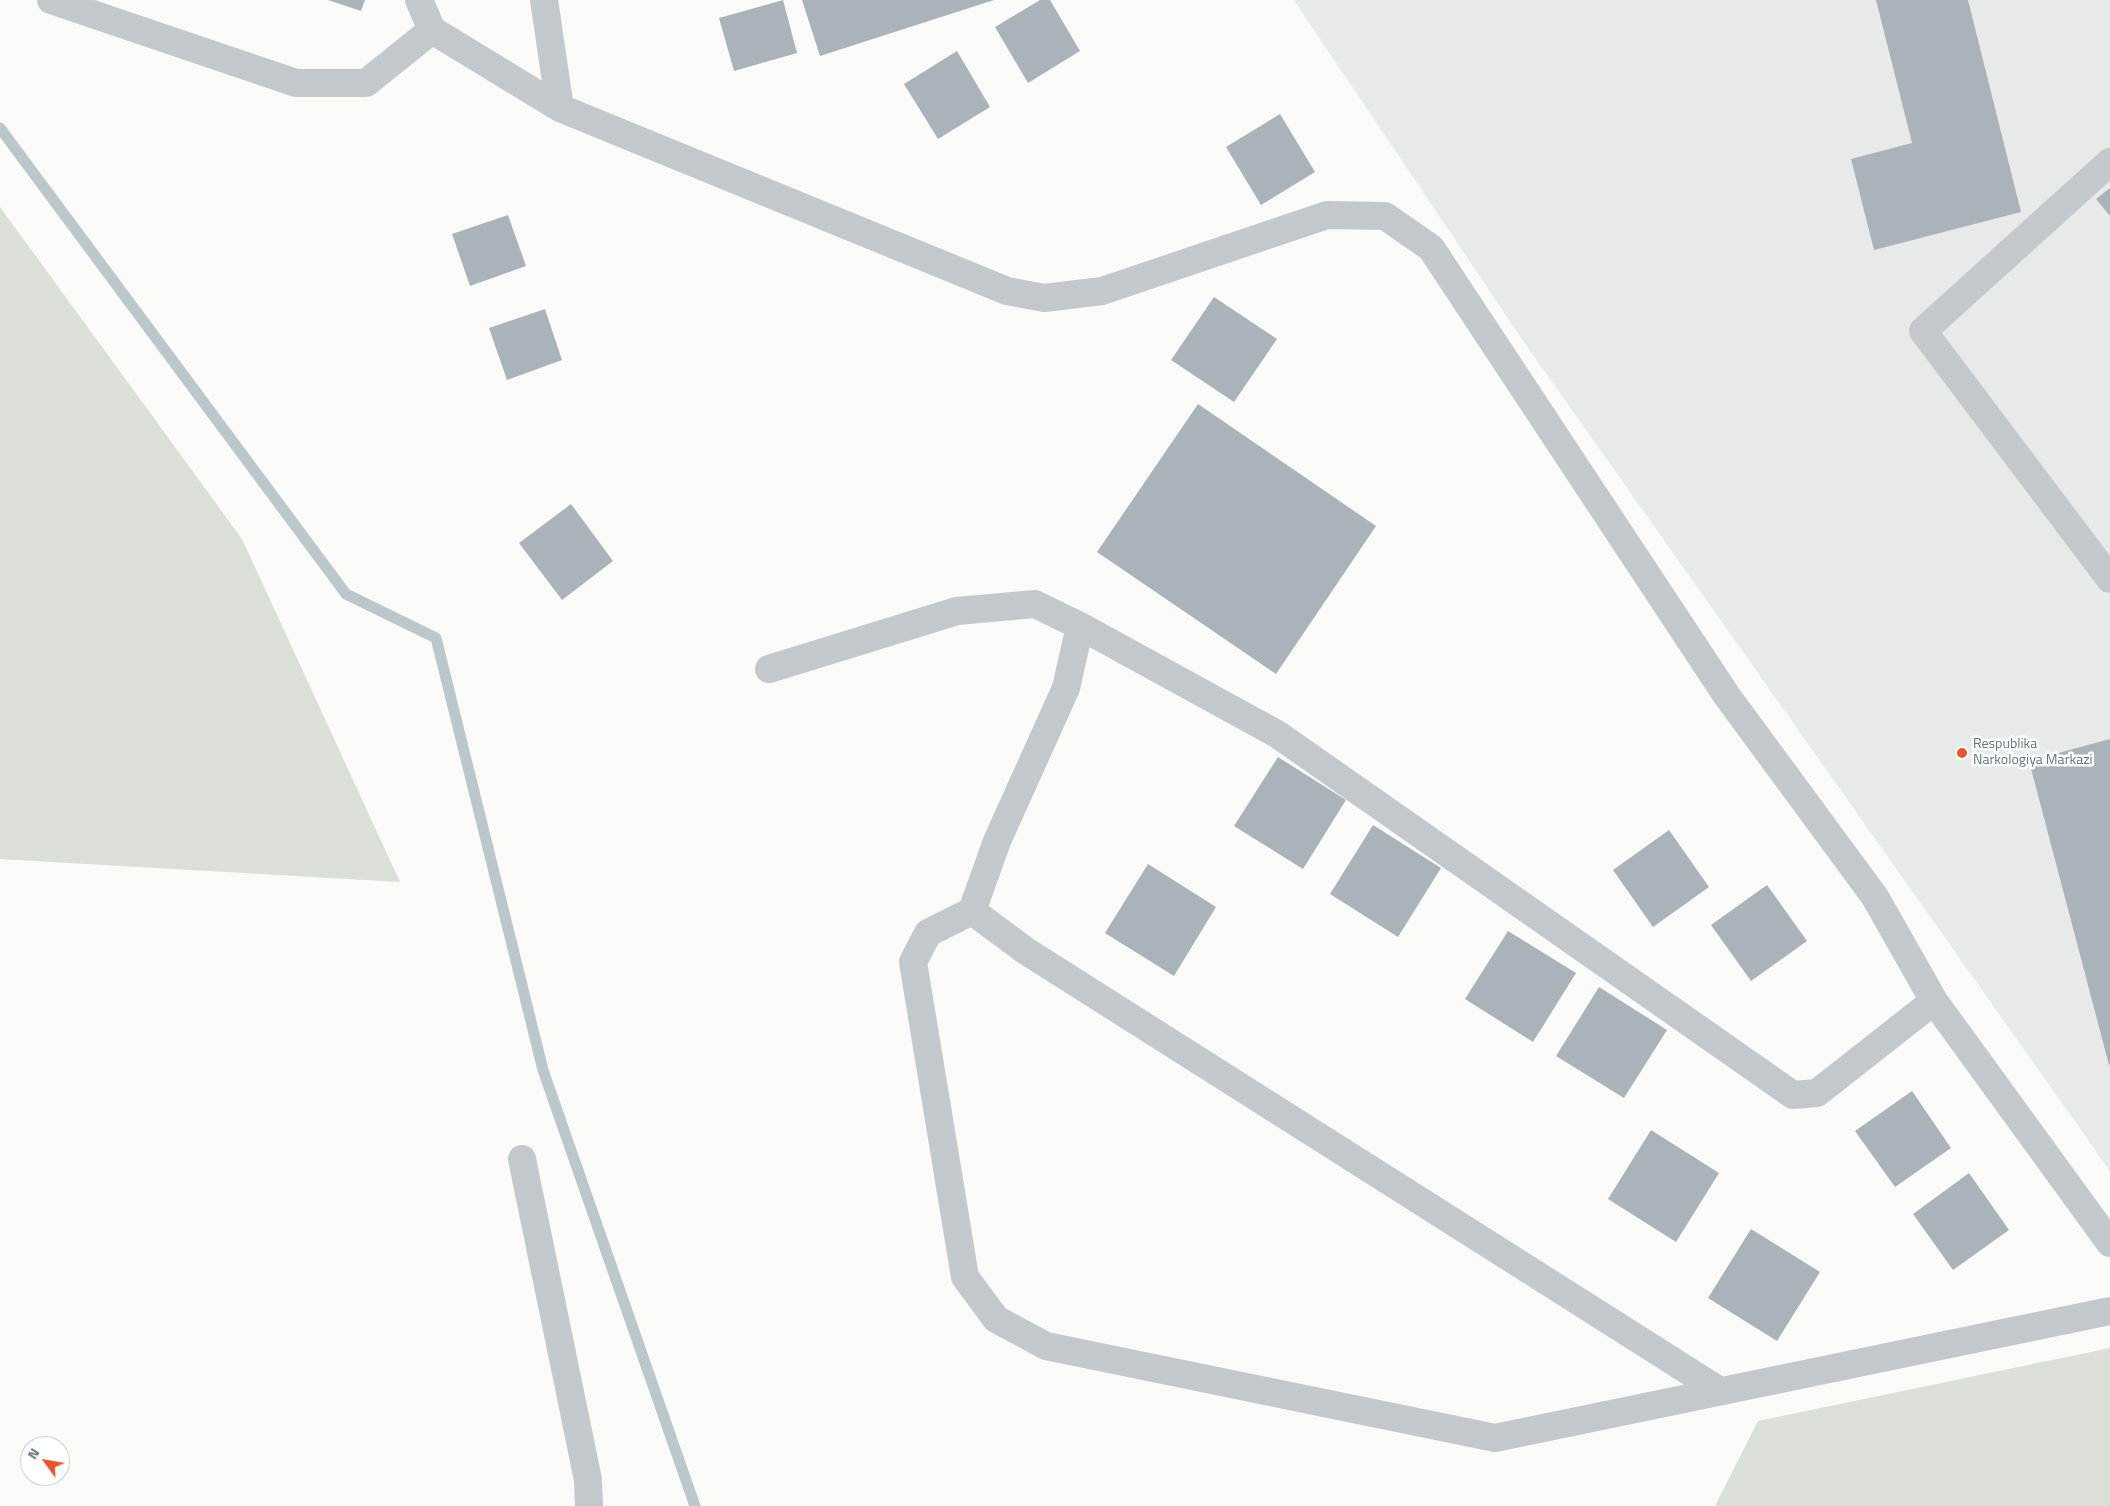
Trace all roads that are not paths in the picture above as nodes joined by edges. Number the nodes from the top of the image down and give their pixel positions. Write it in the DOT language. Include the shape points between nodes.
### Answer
graph roads {
  1 [pos="51,0"];
  2 [pos="419,0"];
  3 [pos="544,0"];
  4 [pos="432,30"];
  5 [pos="560,108"];
  6 [pos="2110,162"];
  7 [pos="2110,579"];
  8 [pos="1080,626"];
  9 [pos="769,669"];
  10 [pos="972,911"];
  11 [pos="1934,1001"];
  12 [pos="522,1159"];
  13 [pos="2110,1243"];
  14 [pos="2110,1311"];
  15 [pos="1720,1391"];
  16 [pos="589,1506"];
  1 -- 4 [label="street" via="296,83 366,84"];
  2 -- 4 [label="street"];
  3 -- 5 [label="street"];
  4 -- 5 [label="street"];
  5 -- 11 [label="street" via="1007,291 1044,298 1102,292 1327,214 1385,216 1431,248 1727,696 1874,897"];
  6 -- 7 [label="street" via="1923,331"];
  8 -- 9 [label="street" via="1034,604 957,611"];
  8 -- 10 [label="street" via="1066,688 997,841"];
  8 -- 11 [label="street" via="1277,734 1794,1095 1817,1093"];
  10 -- 15 [label="street" via="1026,951"];
  10 -- 15 [label="street" via="928,933 913,962 965,1276 996,1319 1046,1346 1495,1438"];
  11 -- 13 [label="street"];
  12 -- 16 [label="street" via="588,1480"];
  14 -- 15 [label="street"];
}
